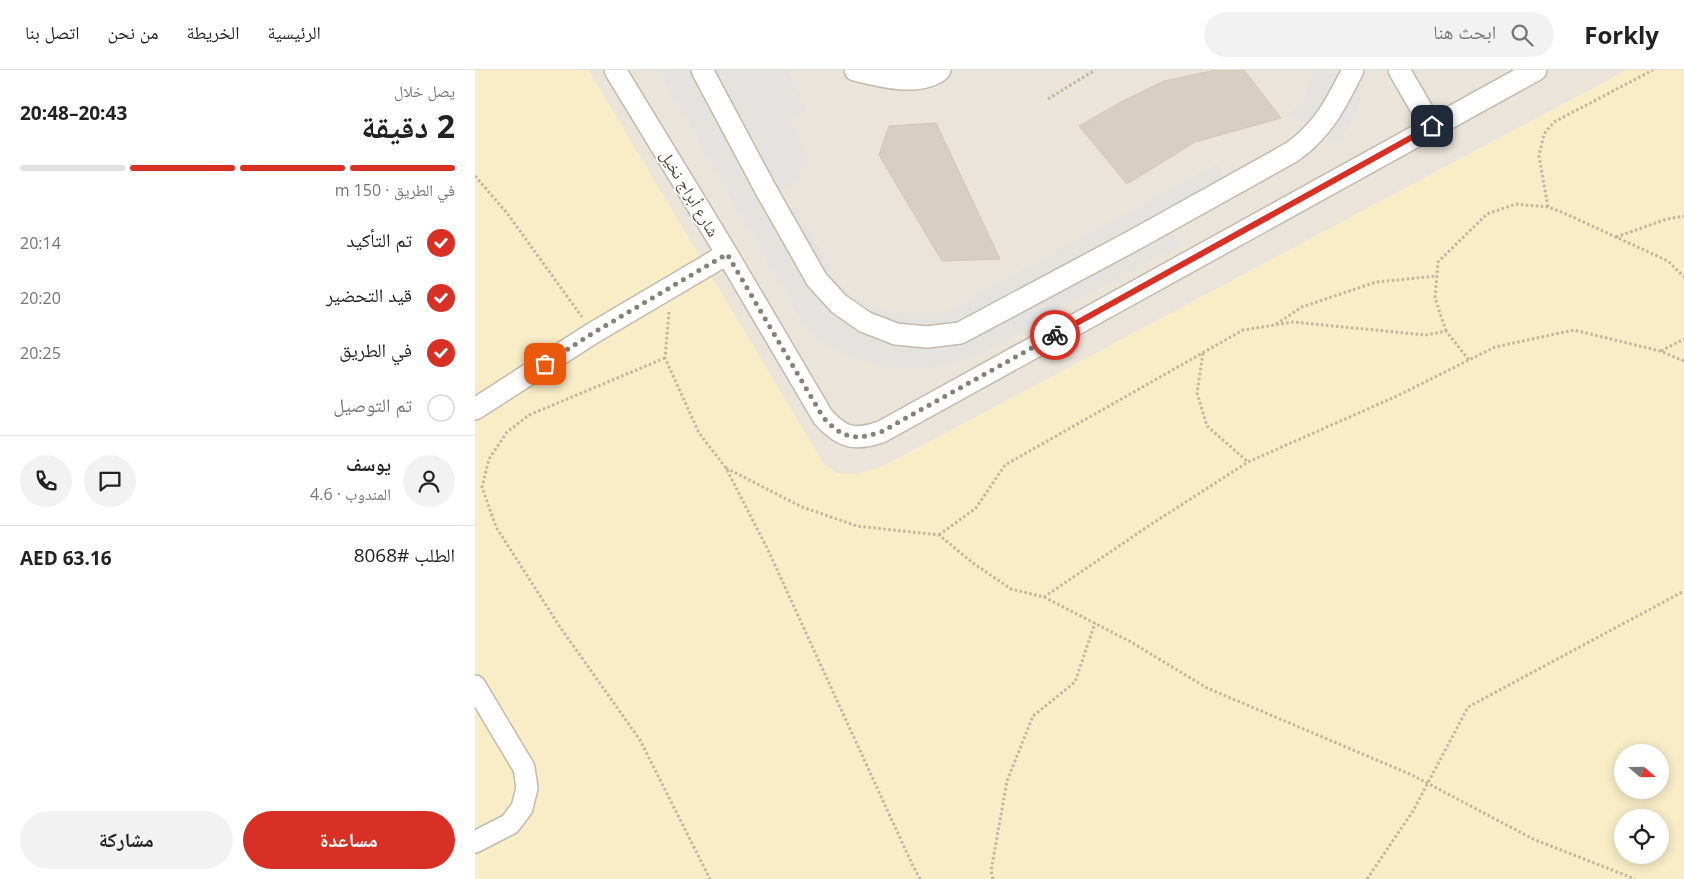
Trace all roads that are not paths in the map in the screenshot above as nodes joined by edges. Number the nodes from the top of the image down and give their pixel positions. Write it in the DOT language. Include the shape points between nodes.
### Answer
graph roads {
  1 [pos="615,70"];
  2 [pos="702,70"];
  3 [pos="855,70"];
  4 [pos="940,70"];
  5 [pos="1353,70"];
  6 [pos="1399,70"];
  7 [pos="1536,70"];
  8 [pos="1432,126"];
  9 [pos="727,254"];
  10 [pos="475,409"];
  11 [pos="475,686"];
  12 [pos="475,842"];
  1 -- 9 [label="street, شارع أبراج نخيل"];
  2 -- 5 [label="street" via="817,280 839,304 865,322 896,334 927,337 960,333 1292,152 1325,122"];
  3 -- 4 [label="street" via="921,79"];
  6 -- 8 [label="street"];
  7 -- 8 [label="street, شارع أبراج نخيل"];
  8 -- 9 [label="street, شارع أبراج نخيل" via="881,432 865,437 849,436 834,429 823,417"];
  9 -- 10 [label="street" via="593,333"];
  11 -- 12 [label="street" via="525,768 527,788 522,808 509,824"];
}
